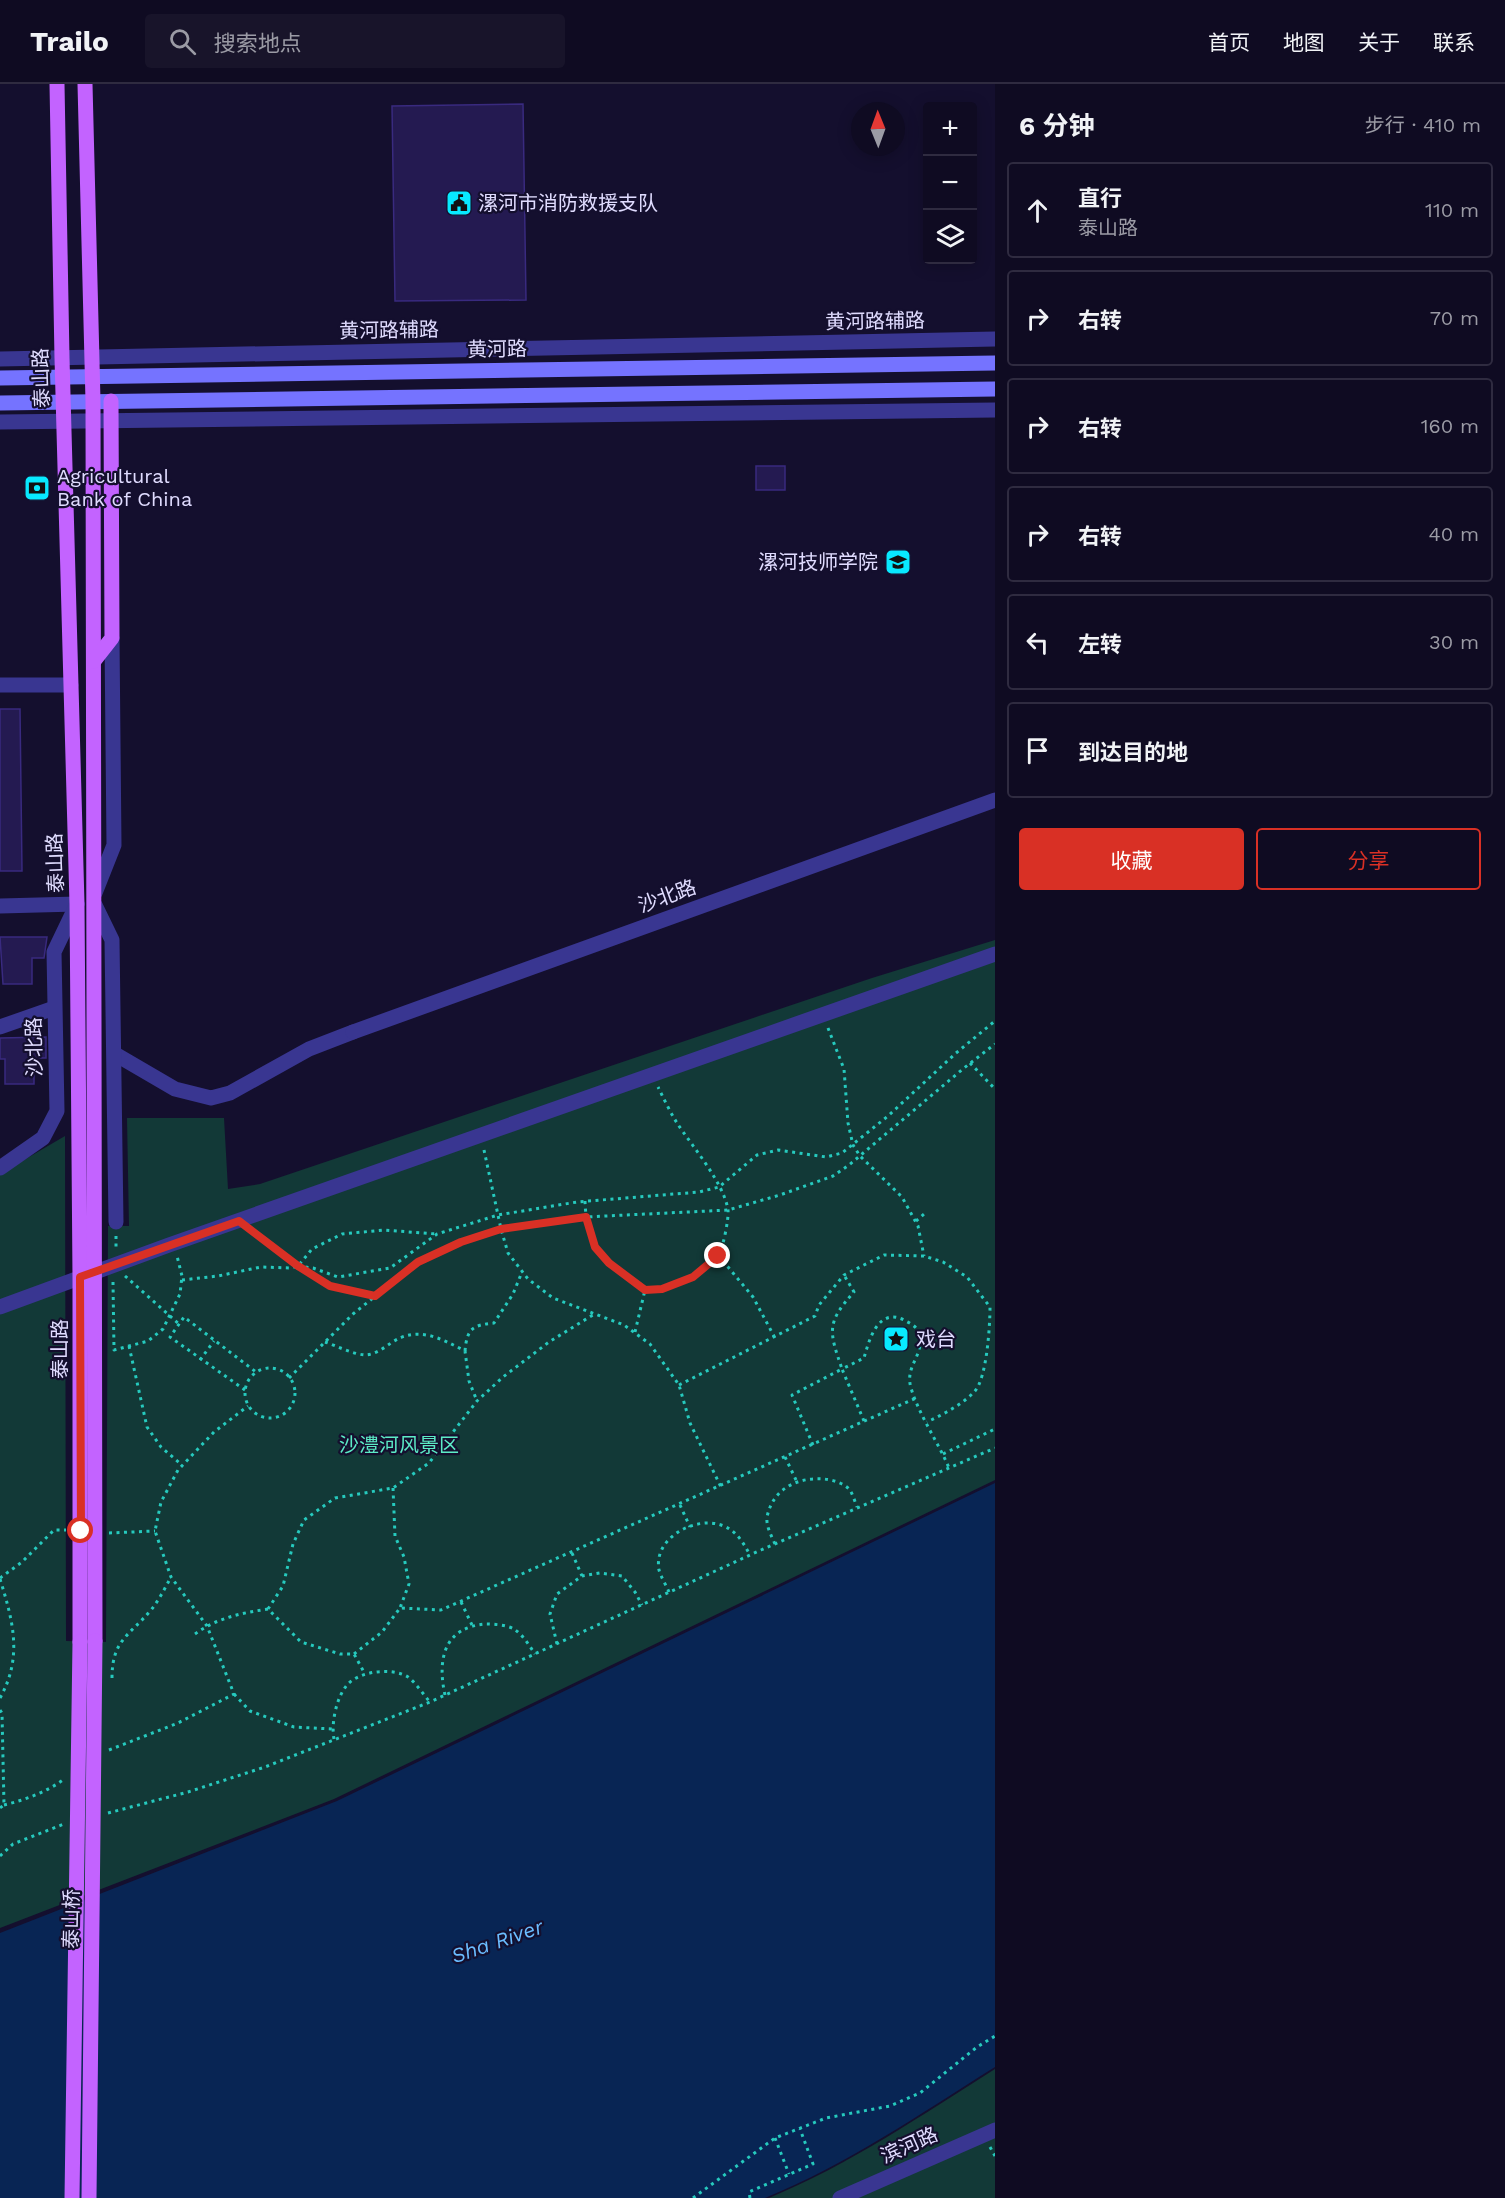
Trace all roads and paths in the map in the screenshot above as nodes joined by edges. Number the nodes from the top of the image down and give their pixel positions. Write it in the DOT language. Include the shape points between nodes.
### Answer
graph roads {
  1 [pos="57,84"];
  2 [pos="85,84"];
  3 [pos="995,339"];
  4 [pos="92,357"];
  5 [pos="62,358"];
  6 [pos="0,359"];
  7 [pos="995,363"];
  8 [pos="63,376"];
  9 [pos="93,376"];
  10 [pos="0,378"];
  11 [pos="995,389"];
  12 [pos="93,401"];
  13 [pos="111,401"];
  14 [pos="63,402"];
  15 [pos="0,403"];
  16 [pos="995,410"];
  17 [pos="93,420"];
  18 [pos="111,420"];
  19 [pos="64,421"];
  20 [pos="0,422"];
  21 [pos="112,638"];
  22 [pos="94,661"];
  23 [pos="0,685"];
  24 [pos="71,685"];
  25 [pos="995,800"];
  26 [pos="95,899"];
  27 [pos="77,904"];
  28 [pos="0,906"];
  29 [pos="995,954"];
  30 [pos="54,1008"];
  31 [pos="823,1014"];
  32 [pos="995,1021"];
  33 [pos="0,1027"];
  34 [pos="995,1044"];
  35 [pos="115,1054"];
  36 [pos="970,1063"];
  37 [pos="652,1074"];
  38 [pos="995,1089"];
  39 [pos="481,1134"];
  40 [pos="853,1145"];
  41 [pos="860,1156"];
  42 [pos="0,1168"];
  43 [pos="719,1187"];
  44 [pos="585,1202"];
  45 [pos="728,1209"];
  46 [pos="924,1214"];
  47 [pos="498,1215"];
  48 [pos="586,1217"];
  49 [pos="239,1221"];
  50 [pos="916,1221"];
  51 [pos="116,1222"];
  52 [pos="501,1229"];
  53 [pos="437,1234"];
  54 [pos="174,1243"];
  55 [pos="718,1256"];
  56 [pos="924,1256"];
  57 [pos="115,1264"];
  58 [pos="298,1266"];
  59 [pos="96,1272"];
  60 [pos="522,1272"];
  61 [pos="844,1275"];
  62 [pos="80,1277"];
  63 [pos="182,1280"];
  64 [pos="645,1290"];
  65 [pos="375,1296"];
  66 [pos="995,1304"];
  67 [pos="0,1307"];
  68 [pos="990,1307"];
  69 [pos="596,1313"];
  70 [pos="171,1317"];
  71 [pos="179,1324"];
  72 [pos="635,1332"];
  73 [pos="775,1338"];
  74 [pos="214,1341"];
  75 [pos="325,1342"];
  76 [pos="129,1346"];
  77 [pos="465,1351"];
  78 [pos="200,1360"];
  79 [pos="842,1369"];
  80 [pos="256,1372"];
  81 [pos="289,1378"];
  82 [pos="679,1385"];
  83 [pos="245,1390"];
  84 [pos="916,1398"];
  85 [pos="477,1401"];
  86 [pos="248,1406"];
  87 [pos="864,1421"];
  88 [pos="927,1422"];
  89 [pos="995,1429"];
  90 [pos="813,1445"];
  91 [pos="995,1448"];
  92 [pos="943,1454"];
  93 [pos="785,1457"];
  94 [pos="182,1465"];
  95 [pos="949,1468"];
  96 [pos="797,1482"];
  97 [pos="721,1486"];
  98 [pos="393,1488"];
  99 [pos="680,1505"];
  100 [pos="857,1508"];
  101 [pos="690,1527"];
  102 [pos="54,1530"];
  103 [pos="155,1531"];
  104 [pos="117,1533"];
  105 [pos="775,1544"];
  106 [pos="572,1553"];
  107 [pos="750,1555"];
  108 [pos="582,1576"];
  109 [pos="171,1577"];
  110 [pos="0,1579"];
  111 [pos="669,1592"];
  112 [pos="461,1601"];
  113 [pos="642,1605"];
  114 [pos="400,1608"];
  115 [pos="268,1609"];
  116 [pos="472,1625"];
  117 [pos="207,1626"];
  118 [pos="195,1634"];
  119 [pos="87,1642"];
  120 [pos="557,1644"];
  121 [pos="354,1654"];
  122 [pos="536,1654"];
  123 [pos="365,1674"];
  124 [pos="112,1683"];
  125 [pos="234,1694"];
  126 [pos="445,1695"];
  127 [pos="0,1698"];
  128 [pos="430,1702"];
  129 [pos="0,1710"];
  130 [pos="333,1729"];
  131 [pos="334,1739"];
  132 [pos="101,1755"];
  133 [pos="63,1780"];
  134 [pos="4,1805"];
  135 [pos="0,1808"];
  136 [pos="105,1813"];
  137 [pos="65,1823"];
  138 [pos="0,1856"];
  139 [pos="995,2036"];
  140 [pos="800,2129"];
  141 [pos="995,2130"];
  142 [pos="775,2138"];
  143 [pos="789,2174"];
  144 [pos="72,2198"];
  145 [pos="89,2198"];
  146 [pos="693,2198"];
  147 [pos="750,2198"];
  148 [pos="840,2198"];
  1 -- 5 [label="main road, 泰山路"];
  2 -- 4 [label="main road, 泰山路"];
  3 -- 4 [label="street, 黄河路辅路"];
  4 -- 5 [label="street, 黄河路辅路"];
  4 -- 9 [label="main road, 泰山路"];
  5 -- 6 [label="street, 黄河路辅路"];
  5 -- 8 [label="main road, 泰山路"];
  7 -- 9 [label="main road, 黄河路"];
  8 -- 9 [label="main road, 黄河路"];
  8 -- 10 [label="main road, 黄河路"];
  8 -- 14 [label="main road, 泰山路"];
  9 -- 12 [label="main road, 泰山路"];
  11 -- 13 [label="main road"];
  12 -- 13 [label="main road"];
  12 -- 14 [label="main road"];
  12 -- 17 [label="main road, 泰山路"];
  13 -- 18 [label="main road"];
  14 -- 15 [label="main road"];
  14 -- 19 [label="main road, 泰山路"];
  16 -- 18 [label="street"];
  17 -- 18 [label="street"];
  17 -- 19 [label="street"];
  17 -- 22 [label="main road, 泰山路"];
  18 -- 21 [label="main road"];
  19 -- 20 [label="street"];
  19 -- 24 [label="main road, 泰山路"];
  21 -- 22 [label="main road"];
  21 -- 26 [label="street" via="114,845"];
  22 -- 26 [label="main road, 泰山路"];
  23 -- 24 [label="street"];
  24 -- 27 [label="main road, 泰山路"];
  25 -- 35 [label="street, 沙北路" via="353,1032 309,1049 230,1093 212,1098 176,1089"];
  26 -- 35 [label="street" via="112,940"];
  26 -- 59 [label="main road, 泰山路"];
  27 -- 28 [label="street"];
  27 -- 30 [label="street, 沙北路" via="54,951"];
  27 -- 62 [label="main road, 泰山路"];
  29 -- 31 [label="street"];
  30 -- 33 [label="street"];
  30 -- 42 [label="street, 沙北路" via="57,1111 43,1138"];
  31 -- 37 [label="street"];
  31 -- 40 [label="path" via="844,1069"];
  32 -- 40 [label="path"];
  34 -- 36 [label="path"];
  35 -- 51 [label="street"];
  36 -- 38 [label="path"];
  36 -- 41 [label="path"];
  37 -- 39 [label="street"];
  37 -- 43 [label="path" via="676,1122"];
  39 -- 47 [label="path"];
  39 -- 49 [label="street"];
  40 -- 41 [label="path"];
  40 -- 43 [label="path" via="826,1157 778,1150 757,1155"];
  41 -- 45 [label="path" via="833,1176"];
  41 -- 50 [label="path" via="902,1197"];
  43 -- 44 [label="path"];
  43 -- 45 [label="path"];
  44 -- 47 [label="path"];
  44 -- 48 [label="path"];
  45 -- 48 [label="path"];
  45 -- 55 [label="path"];
  46 -- 50 [label="path"];
  47 -- 52 [label="path"];
  47 -- 53 [label="path"];
  48 -- 52 [label="path"];
  48 -- 64 [label="path" via="595,1247 609,1263"];
  49 -- 54 [label="street"];
  49 -- 58 [label="path"];
  50 -- 56 [label="path"];
  51 -- 57 [label="path"];
  52 -- 60 [label="path" via="508,1253"];
  52 -- 65 [label="path" via="418,1262"];
  53 -- 58 [label="path" via="384,1230 342,1234 312,1249"];
  53 -- 58 [label="path" via="390,1268 338,1277"];
  54 -- 57 [label="street"];
  54 -- 63 [label="path"];
  55 -- 64 [label="path" via="693,1277 662,1289"];
  55 -- 73 [label="path" via="753,1297"];
  56 -- 61 [label="path" via="884,1256"];
  56 -- 68 [label="path" via="967,1277"];
  57 -- 59 [label="street"];
  57 -- 70 [label="path"];
  57 -- 76 [label="path" via="114,1350"];
  58 -- 63 [label="path" via="261,1267"];
  58 -- 65 [label="path" via="330,1286"];
  59 -- 62 [label="street"];
  59 -- 119 [label="main road, 泰山路"];
  60 -- 69 [label="path" via="553,1298"];
  60 -- 77 [label="path" via="494,1323 470,1330"];
  61 -- 73 [label="path" via="819,1305 815,1316"];
  61 -- 79 [label="path" via="854,1292 838,1310 832,1329"];
  62 -- 67 [label="street"];
  62 -- 119 [label="main road, 泰山路"];
  63 -- 70 [label="path"];
  64 -- 72 [label="path"];
  65 -- 75 [label="path"];
  66 -- 68 [label="path"];
  68 -- 88 [label="path" via="987,1354 977,1389 947,1413"];
  69 -- 72 [label="path"];
  69 -- 85 [label="path" via="549,1342"];
  70 -- 71 [label="path"];
  70 -- 76 [label="path" via="148,1341"];
  71 -- 74 [label="path" via="184,1317"];
  71 -- 78 [label="path" via="170,1337"];
  72 -- 82 [label="path" via="650,1344"];
  73 -- 82 [label="path"];
  74 -- 78 [label="path"];
  74 -- 80 [label="path"];
  75 -- 77 [label="path" via="366,1355 402,1336 418,1333"];
  75 -- 81 [label="path"];
  76 -- 94 [label="path" via="147,1427 161,1447"];
  77 -- 85 [label="path" via="469,1382"];
  78 -- 83 [label="path"];
  79 -- 84 [label="path" via="864,1358 874,1328 886,1318 899,1318 918,1331 920,1350 909,1371"];
  79 -- 87 [label="path"];
  79 -- 90 [label="path" via="792,1395"];
  80 -- 81 [label="path" via="270,1368"];
  80 -- 83 [label="path"];
  81 -- 86 [label="path" via="294,1398 292,1406 281,1416 259,1416"];
  82 -- 97 [label="path" via="690,1423"];
  83 -- 86 [label="path"];
  84 -- 87 [label="path"];
  84 -- 88 [label="path"];
  85 -- 98 [label="path" via="429,1463"];
  86 -- 94 [label="path" via="213,1432"];
  87 -- 90 [label="path"];
  88 -- 92 [label="path"];
  89 -- 92 [label="path"];
  90 -- 93 [label="path"];
  91 -- 95 [label="path"];
  92 -- 95 [label="path"];
  93 -- 96 [label="path"];
  93 -- 97 [label="path"];
  94 -- 103 [label="path" via="161,1502"];
  95 -- 100 [label="path"];
  96 -- 100 [label="path" via="809,1478 834,1480 849,1489"];
  96 -- 105 [label="path" via="776,1496 767,1518"];
  97 -- 99 [label="path"];
  98 -- 114 [label="path" via="395,1536 409,1584"];
  98 -- 115 [label="path" via="335,1498 304,1520 293,1544 283,1586"];
  99 -- 101 [label="path"];
  99 -- 106 [label="path"];
  100 -- 105 [label="path"];
  101 -- 107 [label="path" via="699,1523 721,1525 740,1537"];
  101 -- 111 [label="path" via="674,1533 662,1550 659,1569"];
  102 -- 110 [label="path"];
  103 -- 104 [label="path"];
  103 -- 109 [label="path"];
  105 -- 107 [label="path"];
  106 -- 108 [label="path"];
  106 -- 112 [label="path"];
  107 -- 111 [label="path"];
  108 -- 113 [label="path" via="622,1576"];
  108 -- 120 [label="path" via="557,1594 550,1614"];
  109 -- 117 [label="path"];
  109 -- 124 [label="path" via="152,1608 118,1644 112,1661"];
  110 -- 127 [label="path" via="15,1643 8,1684"];
  111 -- 113 [label="path"];
  112 -- 114 [label="path" via="441,1610"];
  112 -- 116 [label="path"];
  113 -- 120 [label="path"];
  114 -- 121 [label="path" via="382,1632"];
  115 -- 117 [label="path" via="237,1614"];
  115 -- 121 [label="path" via="301,1642 340,1654"];
  116 -- 122 [label="path" via="493,1624 513,1629"];
  116 -- 126 [label="path" via="455,1634 444,1651 440,1674"];
  117 -- 118 [label="path"];
  117 -- 125 [label="path"];
  119 -- 144 [label="main road, 泰山桥, bridge"];
  119 -- 145 [label="main road, 泰山桥, bridge"];
  120 -- 122 [label="path"];
  121 -- 123 [label="path"];
  122 -- 126 [label="path"];
  123 -- 128 [label="path" via="387,1670 408,1677"];
  123 -- 130 [label="path" via="347,1685 338,1703"];
  125 -- 130 [label="path" via="250,1711 294,1727"];
  125 -- 132 [label="path" via="178,1724"];
  126 -- 128 [label="path"];
  128 -- 131 [label="path"];
  129 -- 134 [label="path"];
  130 -- 131 [label="path"];
  131 -- 136 [label="path" via="188,1792"];
  133 -- 134 [label="path"];
  134 -- 135 [label="path"];
  137 -- 138 [label="path" via="13,1844"];
  139 -- 140 [label="path" via="920,2093 890,2106 826,2118"];
  140 -- 142 [label="path"];
  140 -- 143 [label="path" via="813,2164"];
  141 -- 148 [label="street, 滨河路"];
  142 -- 143 [label="path"];
  142 -- 146 [label="path"];
  143 -- 147 [label="path" via="748,2192"];
}
